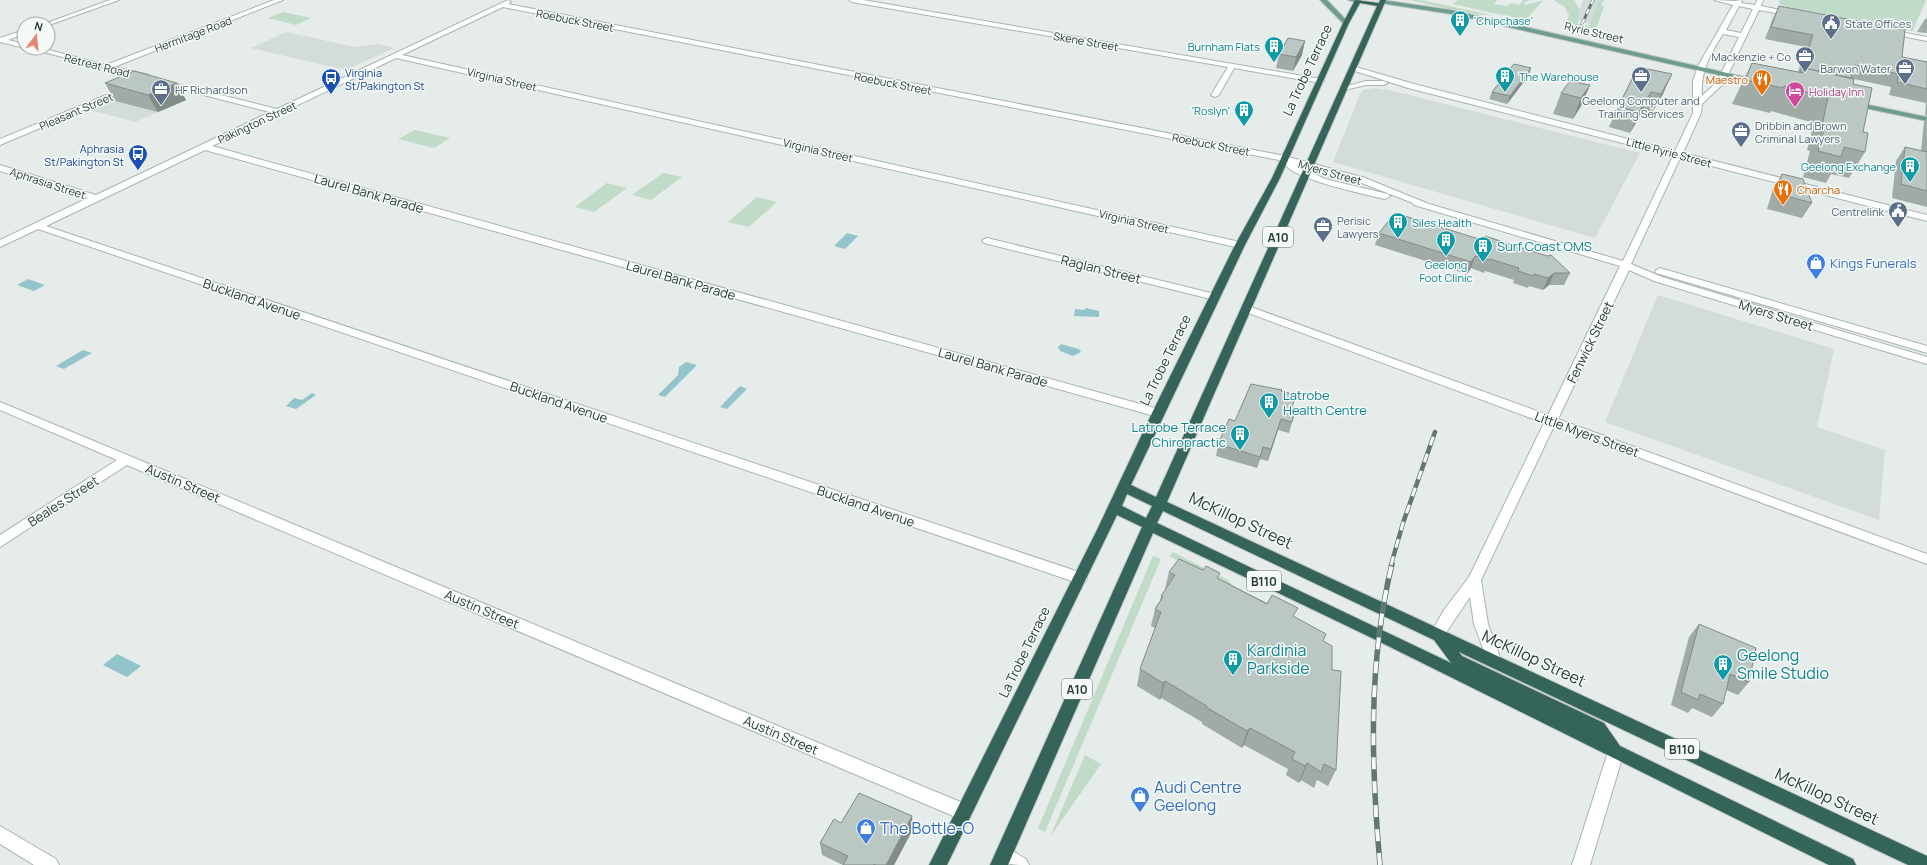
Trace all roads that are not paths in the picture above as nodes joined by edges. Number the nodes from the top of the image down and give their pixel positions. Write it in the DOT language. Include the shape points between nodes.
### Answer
graph roads {
  1 [pos="116,0"];
  2 [pos="280,0"];
  3 [pos="513,0"];
  4 [pos="852,0"];
  5 [pos="1323,0"];
  6 [pos="1357,0"];
  7 [pos="1404,0"];
  8 [pos="1717,0"];
  9 [pos="1760,0"];
  10 [pos="1382,2"];
  11 [pos="1738,2"];
  12 [pos="1414,5"];
  13 [pos="502,6"];
  14 [pos="1757,7"];
  15 [pos="1802,16"];
  16 [pos="56,21"];
  17 [pos="1494,22"];
  18 [pos="1346,23"];
  19 [pos="1879,30"];
  20 [pos="1720,31"];
  21 [pos="16,35"];
  22 [pos="1744,36"];
  23 [pos="1927,39"];
  24 [pos="0,40"];
  25 [pos="16,44"];
  26 [pos="56,54"];
  27 [pos="396,56"];
  28 [pos="1232,66"];
  29 [pos="107,67"];
  30 [pos="1701,68"];
  31 [pos="1353,69"];
  32 [pos="1726,73"];
  33 [pos="155,80"];
  34 [pos="1320,81"];
  35 [pos="1764,81"];
  36 [pos="1411,86"];
  37 [pos="1344,88"];
  38 [pos="1215,95"];
  39 [pos="1851,96"];
  40 [pos="1843,101"];
  41 [pos="1700,102"];
  42 [pos="279,112"];
  43 [pos="1927,113"];
  44 [pos="1927,119"];
  45 [pos="0,142"];
  46 [pos="205,147"];
  47 [pos="1678,154"];
  48 [pos="1285,159"];
  49 [pos="0,168"];
  50 [pos="1308,170"];
  51 [pos="96,198"];
  52 [pos="1927,218"];
  53 [pos="38,226"];
  54 [pos="987,241"];
  55 [pos="0,244"];
  56 [pos="1240,245"];
  57 [pos="1626,265"];
  58 [pos="1215,297"];
  59 [pos="1247,309"];
  60 [pos="1927,350"];
  61 [pos="1927,361"];
  62 [pos="0,406"];
  63 [pos="1158,413"];
  64 [pos="1551,422"];
  65 [pos="126,459"];
  66 [pos="1124,487"];
  67 [pos="1160,503"];
  68 [pos="1114,508"];
  69 [pos="1150,525"];
  70 [pos="0,542"];
  71 [pos="1927,559"];
  72 [pos="1080,578"];
  73 [pos="1474,580"];
  74 [pos="1438,633"];
  75 [pos="1494,660"];
  76 [pos="1616,752"];
  77 [pos="964,812"];
  78 [pos="0,834"];
  79 [pos="1001,859"];
  80 [pos="50,865"];
  81 [pos="938,865"];
  82 [pos="1020,865"];
  83 [pos="1581,865"];
  84 [pos="1847,865"];
  85 [pos="1927,865"];
  1 -- 16 [label="street"];
  2 -- 29 [label="street, Hermitage Road"];
  3 -- 13 [label="street, Pakington Street"];
  4 -- 28 [label="street, Skene Street"];
  5 -- 18 [label="main road"];
  6 -- 10 [label="highway"];
  6 -- 18 [label="highway, La Trobe Terrace / A10"];
  7 -- 12 [label="main road"];
  8 -- 11 [label="street"];
  9 -- 14 [label="street"];
  10 -- 12 [label="main road, Ryrie Street"];
  10 -- 17 [label="main road, Ryrie Street"];
  10 -- 31 [label="highway, A10"];
  11 -- 14 [label="street"];
  11 -- 20 [label="street, Fenwick Street"];
  12 -- 17 [label="main road, Ryrie Street"];
  13 -- 27 [label="street, Pakington Street"];
  13 -- 48 [label="street, Roebuck Street"];
  14 -- 15 [label="street"];
  14 -- 22 [label="street"];
  17 -- 30 [label="main road, Ryrie Street"];
  18 -- 34 [label="highway, La Trobe Terrace / A10"];
  19 -- 23 [label="street"];
  20 -- 22 [label="street"];
  20 -- 30 [label="street, Fenwick Street"];
  21 -- 24 [label="street"];
  22 -- 32 [label="street"];
  24 -- 25 [label="street"];
  26 -- 29 [label="street, Retreat Road"];
  27 -- 42 [label="street, Pakington Street"];
  27 -- 56 [label="street, Virginia Street"];
  28 -- 34 [label="street, Skene Street"];
  28 -- 38 [label="street"];
  29 -- 33 [label="street, Retreat Road"];
  30 -- 32 [label="main road, Ryrie Street"];
  30 -- 41 [label="street, Fenwick Street" via="1696,84"];
  31 -- 36 [label="street, Little Ryrie Street"];
  31 -- 37 [label="highway, A10"];
  32 -- 35 [label="main road, Ryrie Street"];
  32 -- 41 [label="street" via="1716,89"];
  33 -- 42 [label="street, Retreat Road"];
  33 -- 45 [label="street, Pleasant Street" via="139,84"];
  34 -- 48 [label="highway, La Trobe Terrace / A10"];
  36 -- 37 [label="street, Little Ryrie Street" via="1374,82"];
  36 -- 47 [label="street, Little Ryrie Street"];
  37 -- 50 [label="highway, A10"];
  39 -- 43 [label="main road"];
  40 -- 44 [label="main road"];
  41 -- 47 [label="street, Fenwick Street"];
  42 -- 46 [label="street, Pakington Street"];
  46 -- 51 [label="street, Pakington Street"];
  46 -- 63 [label="street, Laurel Bank Parade"];
  47 -- 52 [label="street, Little Ryrie Street"];
  47 -- 57 [label="street, Fenwick Street"];
  48 -- 50 [label="street, Myers Street"];
  48 -- 56 [label="highway, La Trobe Terrace / A10"];
  49 -- 51 [label="street, Aphrasia Street"];
  50 -- 57 [label="street, Myers Street" via="1346,186 1425,205"];
  50 -- 59 [label="highway, A10"];
  51 -- 53 [label="street, Pakington Street"];
  53 -- 55 [label="street, Pakington Street"];
  53 -- 72 [label="street, Buckland Avenue"];
  54 -- 58 [label="street, Raglan Street"];
  56 -- 58 [label="highway, La Trobe Terrace / A10"];
  57 -- 60 [label="street, Myers Street" via="1660,271"];
  57 -- 61 [label="street, Myers Street" via="1662,280"];
  57 -- 64 [label="street, Fenwick Street"];
  58 -- 63 [label="highway, La Trobe Terrace / A10"];
  59 -- 64 [label="street, Little Myers Street"];
  59 -- 67 [label="highway, A10"];
  62 -- 65 [label="street, Austin Street"];
  63 -- 66 [label="highway, La Trobe Terrace / A10"];
  64 -- 71 [label="street, Little Myers Street"];
  64 -- 73 [label="street, Fenwick Street"];
  65 -- 70 [label="street, Beales Street"];
  65 -- 77 [label="street, Austin Street"];
  66 -- 67 [label="highway, McKillop Street / B110"];
  66 -- 68 [label="highway, La Trobe Terrace / A10"];
  67 -- 69 [label="highway, A10"];
  67 -- 74 [label="highway, McKillop Street / B110"];
  68 -- 69 [label="highway, B110"];
  68 -- 72 [label="highway, La Trobe Terrace / A10"];
  69 -- 76 [label="highway, B110"];
  69 -- 79 [label="highway, A10"];
  72 -- 77 [label="highway, La Trobe Terrace / A10"];
  73 -- 74 [label="street, Fenwick Street" via="1448,614"];
  73 -- 75 [label="street" via="1481,624"];
  74 -- 75 [label="highway, McKillop Street / B110"];
  74 -- 76 [label="highway" via="1457,660 1598,728"];
  75 -- 85 [label="highway, McKillop Street / B110"];
  76 -- 83 [label="street"];
  76 -- 84 [label="highway, B110"];
  77 -- 81 [label="highway, La Trobe Terrace / A10"];
  78 -- 80 [label="street"];
  79 -- 82 [label="street"];
}
